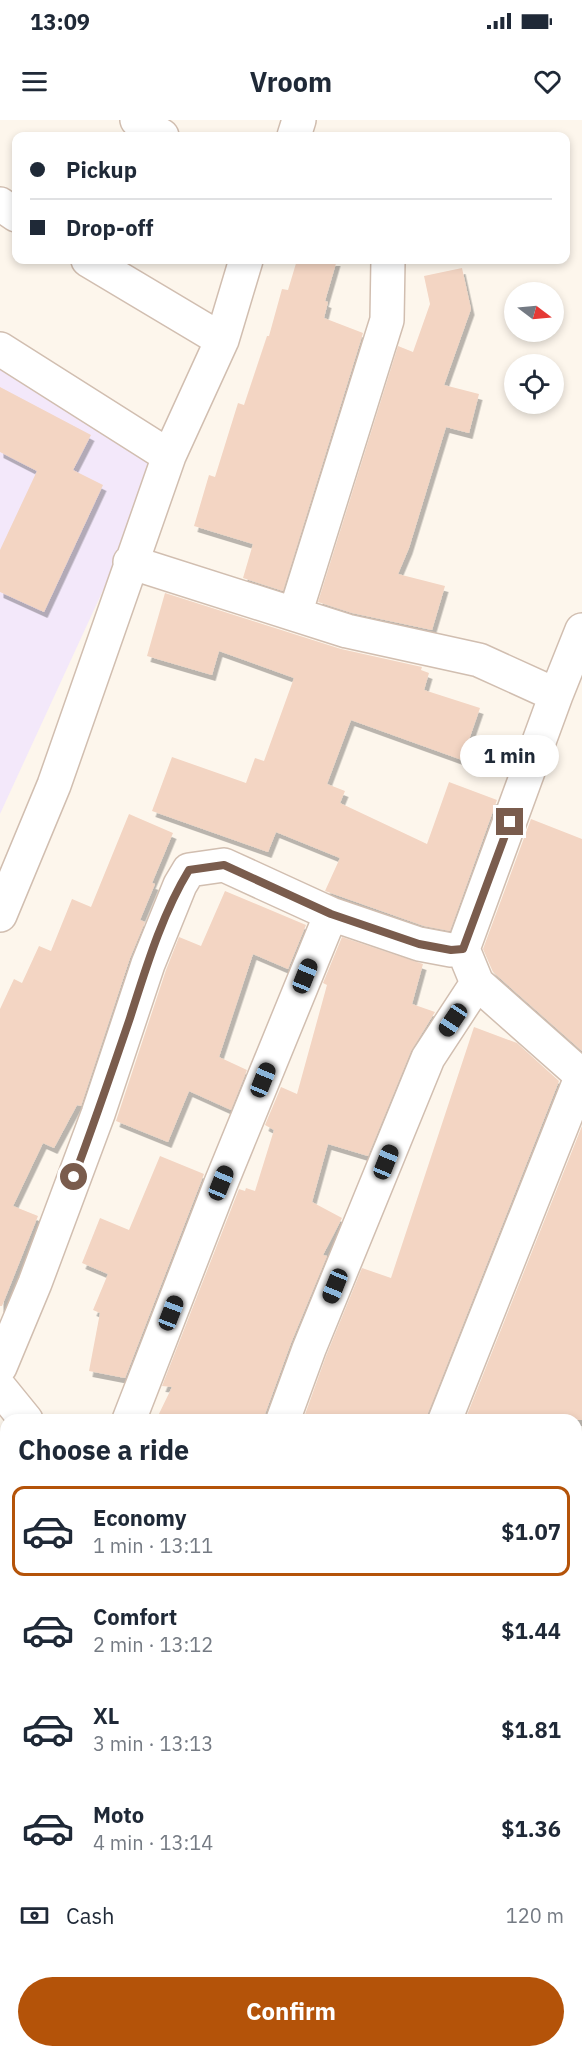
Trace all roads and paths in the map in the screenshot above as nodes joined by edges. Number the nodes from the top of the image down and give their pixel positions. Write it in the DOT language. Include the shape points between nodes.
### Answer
graph roads {
  1 [pos="137,120"];
  2 [pos="156,132"];
  3 [pos="95,264"];
  4 [pos="245,264"];
  5 [pos="388,264"];
  6 [pos="222,340"];
  7 [pos="0,349"];
  8 [pos="169,456"];
  9 [pos="130,562"];
  10 [pos="295,614"];
  11 [pos="582,630"];
  12 [pos="556,694"];
  13 [pos="331,914"];
  14 [pos="0,915"];
  15 [pos="463,949"];
  16 [pos="477,982"];
  17 [pos="582,1075"];
  18 [pos="0,1366"];
  19 [pos="0,1388"];
  20 [pos="21,1414"];
  21 [pos="131,1414"];
  22 [pos="285,1414"];
  23 [pos="447,1414"];
  1 -- 2 [label="street"];
  3 -- 6 [label="street"];
  4 -- 6 [label="street"];
  5 -- 10 [label="street" via="387,320"];
  6 -- 8 [label="street"];
  7 -- 8 [label="street"];
  8 -- 9 [label="street"];
  9 -- 10 [label="street"];
  9 -- 14 [label="street" via="54,785"];
  10 -- 12 [label="street" via="357,633 479,660"];
  11 -- 12 [label="street"];
  12 -- 15 [label="street"];
  13 -- 15 [label="street" via="419,944"];
  13 -- 18 [label="street" via="224,865 189,870 148,964 98,1114"];
  13 -- 21 [label="street"];
  15 -- 16 [label="street"];
  16 -- 17 [label="street"];
  16 -- 22 [label="street" via="428,1058"];
  17 -- 23 [label="street"];
  19 -- 20 [label="street"];
}
